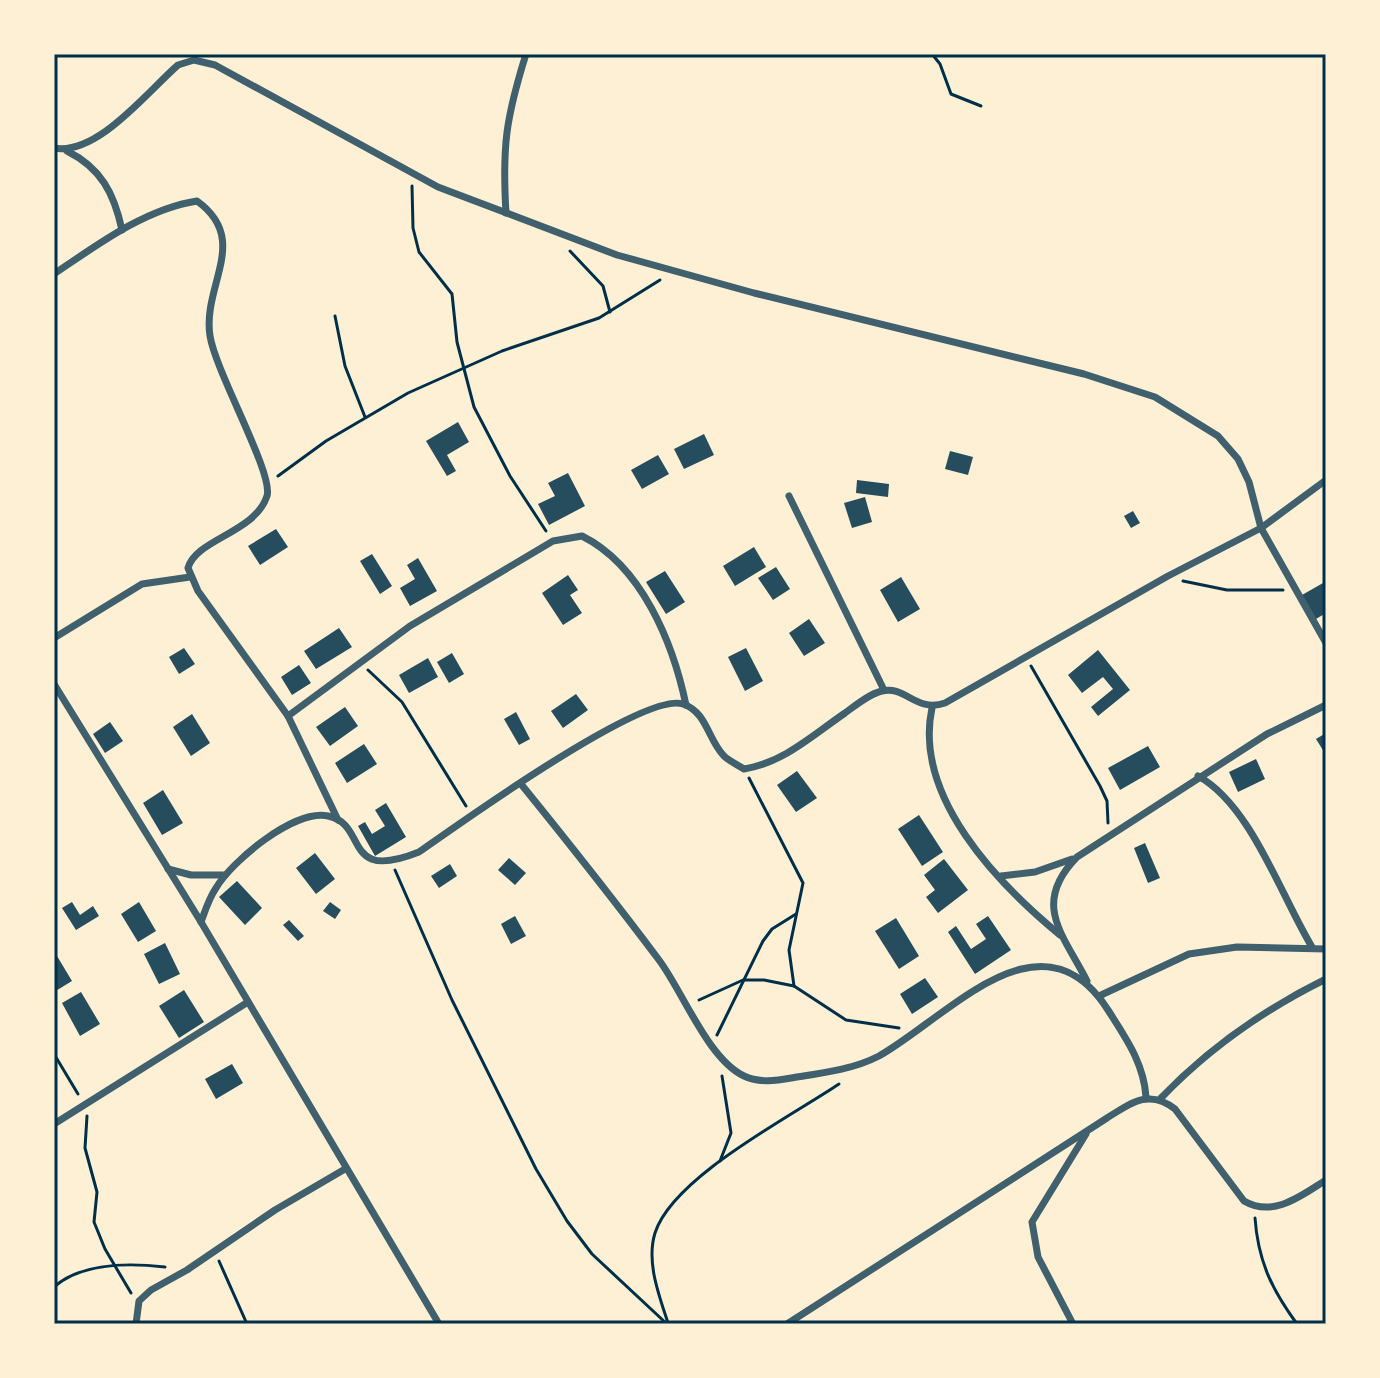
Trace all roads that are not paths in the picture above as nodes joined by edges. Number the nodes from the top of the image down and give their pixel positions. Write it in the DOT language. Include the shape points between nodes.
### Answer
graph roads {
  1 [pos="526,54"];
  2 [pos="54,148"];
  3 [pos="65,150"];
  4 [pos="506,213"];
  5 [pos="122,230"];
  6 [pos="54,274"];
  7 [pos="1326,480"];
  8 [pos="789,496"];
  9 [pos="1261,528"];
  10 [pos="190,577"];
  11 [pos="54,638"];
  12 [pos="1326,643"];
  13 [pos="54,684"];
  14 [pos="884,690"];
  15 [pos="686,705"];
  16 [pos="1326,705"];
  17 [pos="932,708"];
  18 [pos="288,716"];
  19 [pos="1198,776"];
  20 [pos="521,784"];
  21 [pos="338,820"];
  22 [pos="1077,857"];
  23 [pos="167,869"];
  24 [pos="225,875"];
  25 [pos="1001,876"];
  26 [pos="201,922"];
  27 [pos="1062,936"];
  28 [pos="1312,947"];
  29 [pos="1326,949"];
  30 [pos="1326,979"];
  31 [pos="1088,983"];
  32 [pos="1099,996"];
  33 [pos="248,1002"];
  34 [pos="1146,1097"];
  35 [pos="1161,1098"];
  36 [pos="54,1124"];
  37 [pos="1087,1132"];
  38 [pos="345,1169"];
  39 [pos="1326,1180"];
  40 [pos="136,1324"];
  41 [pos="439,1324"];
  42 [pos="787,1324"];
  43 [pos="1073,1324"];
  1 -- 4 [label="street" via="507,113"];
  2 -- 3 [label="street"];
  3 -- 4 [label="street" via="102,135 178,65 194,60 255,85 412,173"];
  3 -- 5 [label="street" via="97,170"];
  4 -- 9 [label="street" via="672,271 1084,374 1155,397 1218,436 1238,459"];
  5 -- 6 [label="street"];
  5 -- 10 [label="street" via="197,201 210,210 225,241 209,334 268,483 263,504 250,519 190,562"];
  7 -- 9 [label="street"];
  8 -- 14 [label="street"];
  9 -- 12 [label="street"];
  9 -- 17 [label="street"];
  10 -- 11 [label="street" via="142,584"];
  10 -- 18 [label="street"];
  13 -- 23 [label="street"];
  14 -- 15 [label="street" via="784,756 744,769 723,756 700,715"];
  14 -- 17 [label="street"];
  15 -- 18 [label="street" via="661,626 611,556 582,536 553,541 410,626"];
  15 -- 20 [label="street" via="660,704 623,720"];
  16 -- 19 [label="street" via="1292,719"];
  17 -- 25 [label="street" via="929,751 948,804"];
  18 -- 21 [label="street"];
  19 -- 22 [label="street"];
  19 -- 28 [label="street" via="1235,809"];
  20 -- 21 [label="street" via="419,852 392,862 370,858"];
  20 -- 31 [label="street" via="661,963 722,1059 757,1079 845,1069 878,1056 999,975 1055,967"];
  21 -- 24 [label="street" via="316,816 278,832"];
  22 -- 25 [label="street" via="1035,872"];
  22 -- 27 [label="street" via="1055,887 1052,904"];
  23 -- 24 [label="street"];
  23 -- 26 [label="street"];
  24 -- 26 [label="street"];
  25 -- 27 [label="street"];
  26 -- 33 [label="street"];
  27 -- 31 [label="street"];
  28 -- 29 [label="street"];
  28 -- 32 [label="street" via="1237,947 1189,954"];
  30 -- 35 [label="street" via="1263,1014"];
  31 -- 32 [label="street"];
  32 -- 34 [label="street" via="1137,1057"];
  33 -- 36 [label="street"];
  33 -- 38 [label="street"];
  34 -- 35 [label="street"];
  34 -- 37 [label="street"];
  35 -- 39 [label="street" via="1254,1207 1268,1209 1293,1200"];
  37 -- 42 [label="street"];
  37 -- 43 [label="street" via="1032,1222 1038,1257"];
  38 -- 40 [label="street" via="151,1290 139,1301"];
  38 -- 41 [label="street"];
}
